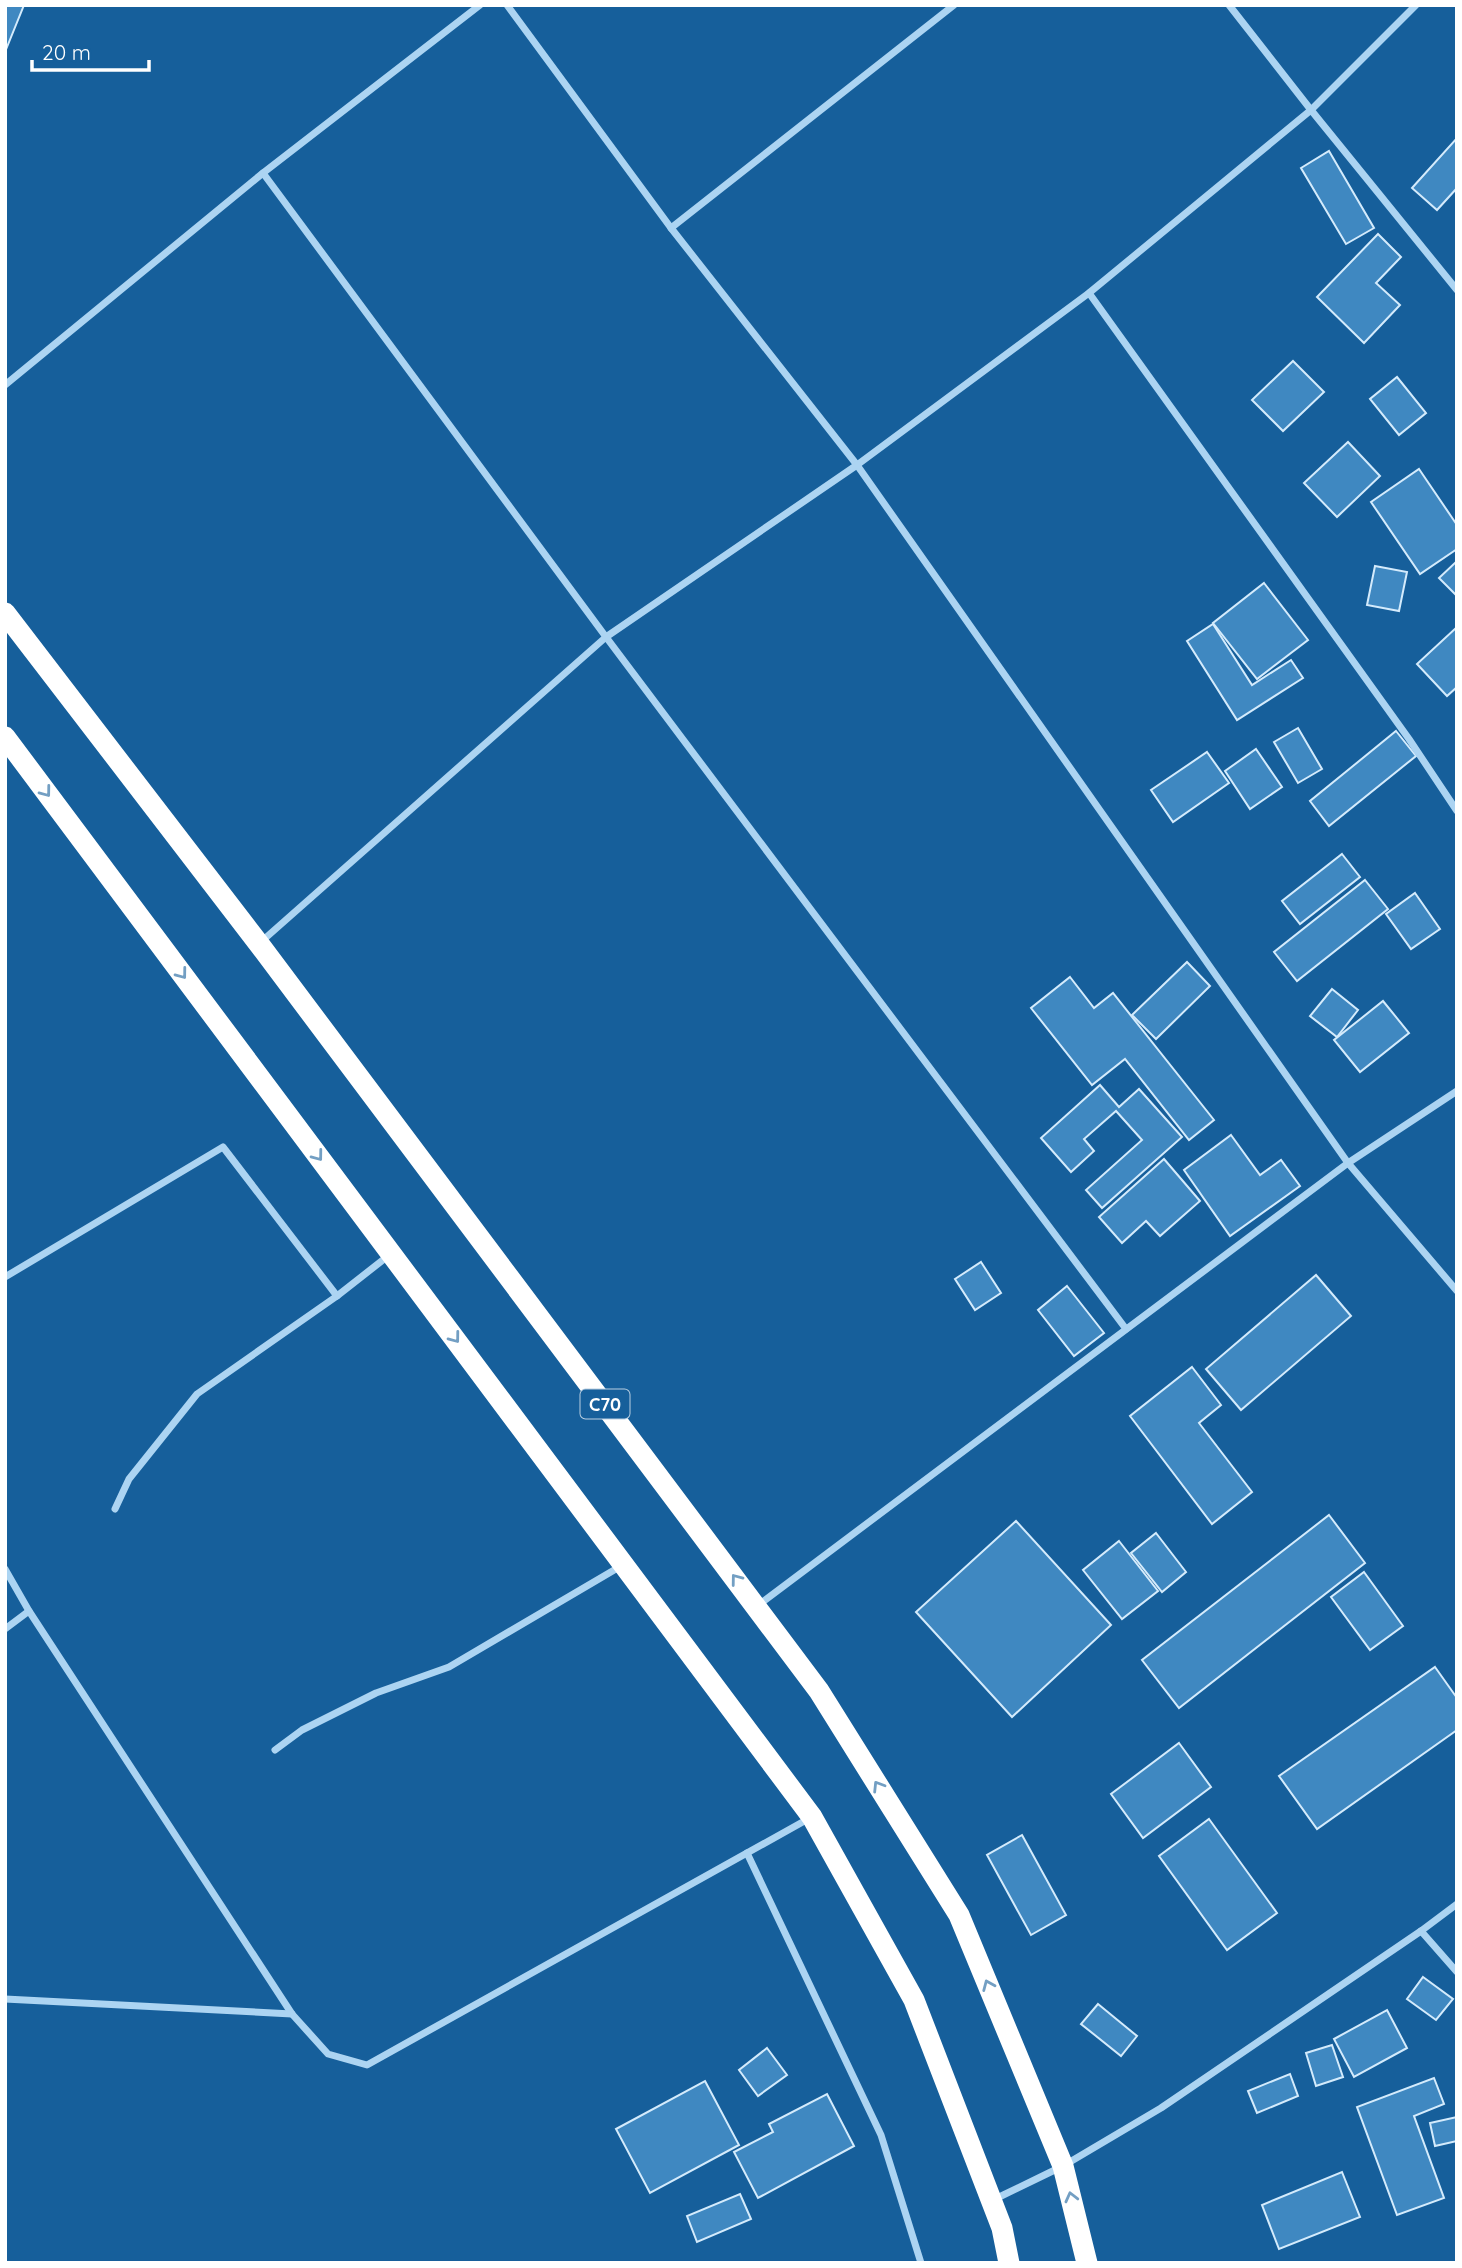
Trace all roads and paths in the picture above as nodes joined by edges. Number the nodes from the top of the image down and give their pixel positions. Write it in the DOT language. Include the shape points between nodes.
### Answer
graph roads {
  1 [pos="480,5"];
  2 [pos="508,5"];
  3 [pos="954,5"];
  4 [pos="1229,5"];
  5 [pos="1416,5"];
  6 [pos="1311,110"];
  7 [pos="263,173"];
  8 [pos="671,228"];
  9 [pos="1457,290"];
  10 [pos="1089,293"];
  11 [pos="5,385"];
  12 [pos="857,465"];
  13 [pos="5,613"];
  14 [pos="606,637"];
  15 [pos="5,737"];
  16 [pos="1457,811"];
  17 [pos="258,944"];
  18 [pos="1457,1091"];
  19 [pos="1348,1163"];
  20 [pos="391,1254"];
  21 [pos="5,1277"];
  22 [pos="1457,1291"];
  23 [pos="337,1296"];
  24 [pos="1126,1329"];
  25 [pos="115,1509"];
  26 [pos="625,1564"];
  27 [pos="5,1569"];
  28 [pos="757,1606"];
  29 [pos="29,1611"];
  30 [pos="5,1629"];
  31 [pos="275,1750"];
  32 [pos="812,1817"];
  33 [pos="747,1853"];
  34 [pos="1457,1904"];
  35 [pos="1421,1931"];
  36 [pos="1457,1972"];
  37 [pos="5,1999"];
  38 [pos="292,2014"];
  39 [pos="1063,2166"];
  40 [pos="991,2200"];
  41 [pos="921,2263"];
  42 [pos="1009,2263"];
  43 [pos="1087,2263"];
  1 -- 7 [label="street"];
  2 -- 8 [label="street"];
  3 -- 8 [label="street"];
  4 -- 6 [label="street"];
  5 -- 6 [label="street"];
  6 -- 9 [label="street"];
  6 -- 10 [label="street"];
  7 -- 11 [label="street"];
  7 -- 14 [label="street"];
  8 -- 12 [label="street"];
  10 -- 12 [label="street"];
  10 -- 16 [label="street"];
  12 -- 14 [label="street"];
  12 -- 19 [label="street"];
  13 -- 17 [label="highway, C70"];
  14 -- 17 [label="street"];
  14 -- 24 [label="street"];
  15 -- 20 [label="highway, one-way"];
  28 -- 17 [label="highway, C70, one-way"];
  18 -- 19 [label="street"];
  19 -- 22 [label="street"];
  19 -- 24 [label="street"];
  20 -- 23 [label="street"];
  20 -- 26 [label="highway, one-way"];
  21 -- 23 [label="street" via="223,1147"];
  23 -- 25 [label="street" via="197,1394 129,1479"];
  24 -- 28 [label="street"];
  26 -- 31 [label="street" via="449,1667 376,1693 302,1730"];
  26 -- 32 [label="highway"];
  27 -- 29 [label="street"];
  39 -- 28 [label="highway, C70, one-way" via="959,1915 819,1691"];
  29 -- 30 [label="street"];
  29 -- 38 [label="street"];
  32 -- 33 [label="street"];
  32 -- 40 [label="highway" via="914,2000"];
  33 -- 38 [label="street" via="367,2065 328,2054"];
  33 -- 41 [label="street" via="881,2135"];
  34 -- 35 [label="street"];
  35 -- 36 [label="street"];
  35 -- 39 [label="street" via="1161,2108"];
  37 -- 38 [label="street"];
  39 -- 40 [label="street"];
  43 -- 39 [label="highway, C70, one-way"];
  40 -- 42 [label="highway"];
}
